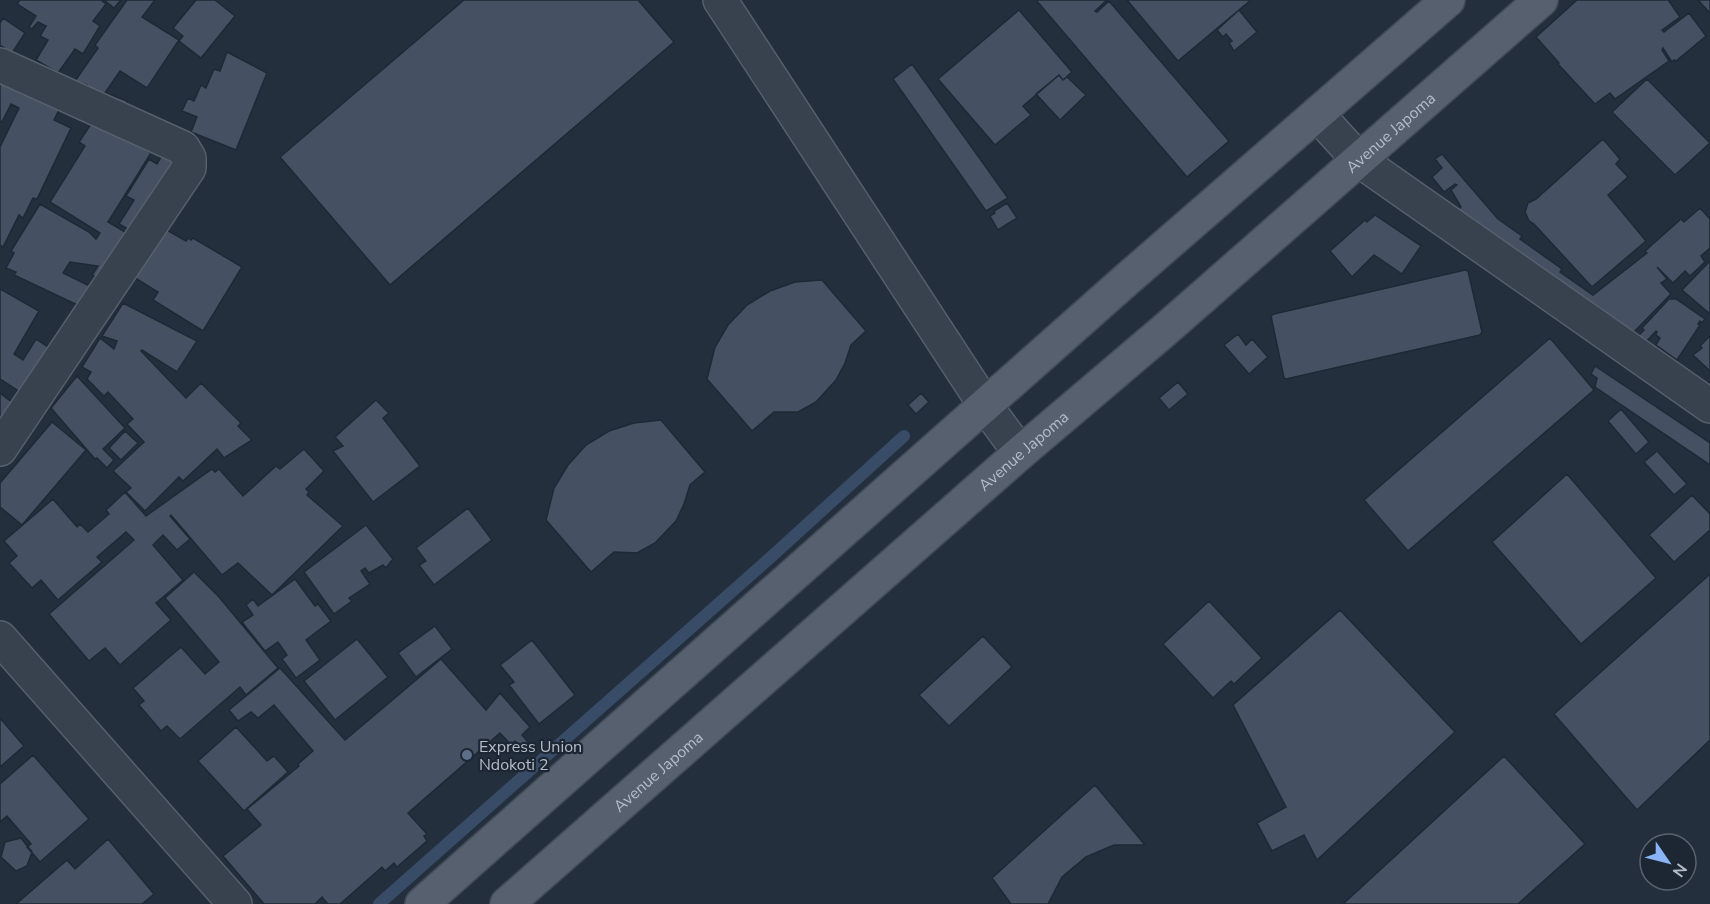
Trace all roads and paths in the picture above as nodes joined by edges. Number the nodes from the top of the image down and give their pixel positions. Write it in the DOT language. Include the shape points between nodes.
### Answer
graph roads {
  1 [pos="720,0"];
  2 [pos="1448,0"];
  3 [pos="1541,0"];
  4 [pos="0,65"];
  5 [pos="1317,114"];
  6 [pos="1359,160"];
  7 [pos="986,405"];
  8 [pos="1710,406"];
  9 [pos="0,449"];
  10 [pos="1020,453"];
  11 [pos="0,638"];
  12 [pos="235,904"];
  13 [pos="422,904"];
  14 [pos="507,904"];
  1 -- 7 [label="street"];
  2 -- 5 [label="main road"];
  3 -- 6 [label="main road, Avenue Japoma"];
  4 -- 9 [label="street" via="183,148 189,168"];
  5 -- 6 [label="street"];
  5 -- 7 [label="main road"];
  6 -- 8 [label="street"];
  6 -- 10 [label="main road, Avenue Japoma"];
  7 -- 10 [label="street"];
  7 -- 13 [label="main road"];
  10 -- 14 [label="main road, Avenue Japoma"];
  11 -- 12 [label="street"];
}
